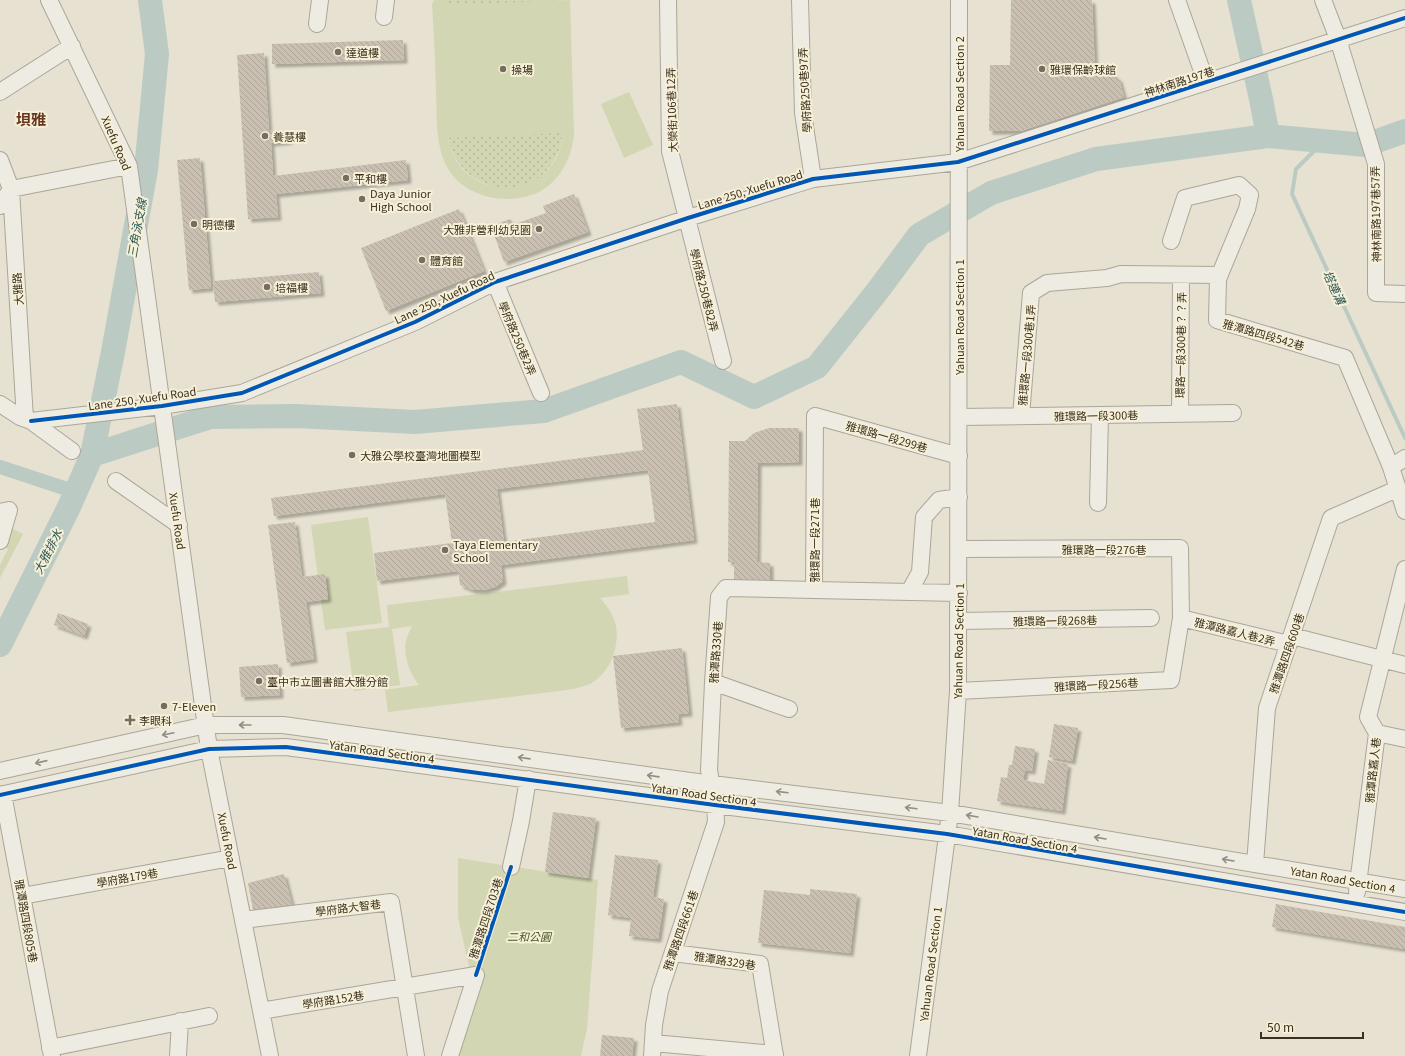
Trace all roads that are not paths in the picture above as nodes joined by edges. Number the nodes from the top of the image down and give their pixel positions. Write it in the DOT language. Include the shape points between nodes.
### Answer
graph roads {
  1 [pos="48,0"];
  2 [pos="320,0"];
  3 [pos="386,0"];
  4 [pos="668,0"];
  5 [pos="800,0"];
  6 [pos="1177,0"];
  7 [pos="1323,0"];
  8 [pos="964,1"];
  9 [pos="384,17"];
  10 [pos="1405,18"];
  11 [pos="317,24"];
  12 [pos="1338,39"];
  13 [pos="72,46"];
  14 [pos="1206,82"];
  15 [pos="0,92"];
  16 [pos="0,160"];
  17 [pos="958,162"];
  18 [pos="130,166"];
  19 [pos="813,179"];
  20 [pos="11,189"];
  21 [pos="0,206"];
  22 [pos="688,218"];
  23 [pos="959,224"];
  24 [pos="1170,241"];
  25 [pos="1181,275"];
  26 [pos="1220,275"];
  27 [pos="495,282"];
  28 [pos="1405,294"];
  29 [pos="723,361"];
  30 [pos="541,393"];
  31 [pos="0,404"];
  32 [pos="162,406"];
  33 [pos="1233,413"];
  34 [pos="1180,414"];
  35 [pos="1100,415"];
  36 [pos="815,416"];
  37 [pos="1021,416"];
  38 [pos="959,417"];
  39 [pos="28,420"];
  40 [pos="72,451"];
  41 [pos="959,456"];
  42 [pos="1405,458"];
  43 [pos="1391,467"];
  44 [pos="116,481"];
  45 [pos="1397,489"];
  46 [pos="959,497"];
  47 [pos="1098,503"];
  48 [pos="1405,511"];
  49 [pos="0,512"];
  50 [pos="179,525"];
  51 [pos="0,541"];
  52 [pos="959,549"];
  53 [pos="1405,569"];
  54 [pos="814,590"];
  55 [pos="909,592"];
  56 [pos="959,593"];
  57 [pos="1151,618"];
  58 [pos="1182,618"];
  59 [pos="959,621"];
  60 [pos="1290,640"];
  61 [pos="1383,659"];
  62 [pos="1405,665"];
  63 [pos="713,682"];
  64 [pos="958,691"];
  65 [pos="789,709"];
  66 [pos="206,725"];
  67 [pos="1377,734"];
  68 [pos="1405,739"];
  69 [pos="209,749"];
  70 [pos="0,771"];
  71 [pos="528,779"];
  72 [pos="712,784"];
  73 [pos="2,795"];
  74 [pos="715,805"];
  75 [pos="950,812"];
  76 [pos="947,834"];
  77 [pos="231,858"];
  78 [pos="1255,864"];
  79 [pos="511,867"];
  80 [pos="1358,881"];
  81 [pos="1405,889"];
  82 [pos="22,896"];
  83 [pos="1356,904"];
  84 [pos="1405,912"];
  85 [pos="243,920"];
  86 [pos="673,952"];
  87 [pos="405,988"];
  88 [pos="261,1011"];
  89 [pos="209,1016"];
  90 [pos="180,1021"];
  91 [pos="653,1049"];
  92 [pos="51,1052"];
  93 [pos="775,1055"];
  94 [pos="178,1056"];
  95 [pos="270,1056"];
  96 [pos="416,1056"];
  97 [pos="450,1056"];
  98 [pos="918,1056"];
  1 -- 13 [label="street, Xuefu Road"];
  2 -- 11 [label="street"];
  3 -- 9 [label="street"];
  4 -- 22 [label="street, 大榮街106巷12弄" via="670,151"];
  5 -- 19 [label="street, 學府路250巷97弄" via="803,112"];
  6 -- 14 [label="street"];
  7 -- 12 [label="street, 神林南路197巷57弄"];
  8 -- 17 [label="street, Yahuan Road Section 2"];
  10 -- 12 [label="street, 神林南路197巷"];
  12 -- 14 [label="street, 神林南路197巷"];
  12 -- 28 [label="street, 神林南路197巷57弄" via="1376,164 1376,293"];
  13 -- 15 [label="street"];
  13 -- 18 [label="street, Xuefu Road"];
  14 -- 17 [label="street, 神林南路197巷"];
  16 -- 20 [label="street, 大雅路"];
  17 -- 19 [label="street, Lane 250, Xuefu Road"];
  17 -- 23 [label="street, Yahuan Road Section 2"];
  18 -- 20 [label="street"];
  18 -- 32 [label="street, Xuefu Road"];
  19 -- 22 [label="street, Lane 250, Xuefu Road"];
  20 -- 21 [label="street"];
  20 -- 39 [label="street, 大雅路"];
  22 -- 27 [label="street, Lane 250, Xuefu Road"];
  22 -- 29 [label="street, 學府路250巷82弄"];
  23 -- 38 [label="street, Yahuan Road Section 1"];
  24 -- 26 [label="street, 雅潭路四段542巷" via="1185,198 1239,184 1250,195 1247,209"];
  25 -- 26 [label="street, 雅環路一段300巷1弄"];
  25 -- 34 [label="street, 環路一段300巷？？弄"];
  25 -- 37 [label="street, 雅環路一段300巷1弄" via="1121,274 1107,278 1047,283 1031,293"];
  26 -- 43 [label="street, 雅潭路四段542巷" via="1217,320 1346,358"];
  27 -- 30 [label="street, 學府路250巷2弄"];
  27 -- 32 [label="street, Lane 250, Xuefu Road" via="415,322 242,393"];
  31 -- 39 [label="street"];
  32 -- 39 [label="street, Lane 250, Xuefu Road"];
  32 -- 50 [label="street, Xuefu Road"];
  33 -- 34 [label="street, 雅環路一段300巷"];
  34 -- 35 [label="street, 雅環路一段300巷"];
  35 -- 37 [label="street, 雅環路一段300巷"];
  35 -- 47 [label="street"];
  36 -- 41 [label="street, 雅環路一段299巷"];
  36 -- 54 [label="street, 雅環路一段271巷"];
  37 -- 38 [label="street, 雅環路一段300巷"];
  38 -- 41 [label="street, Yahuan Road Section 1"];
  39 -- 40 [label="street"];
  41 -- 46 [label="street, Yahuan Road Section 1"];
  42 -- 43 [label="street"];
  43 -- 45 [label="street, 雅潭路四段542巷"];
  44 -- 50 [label="street"];
  45 -- 48 [label="street, 雅潭路四段542巷"];
  45 -- 60 [label="street, 雅潭路四段600巷" via="1331,518"];
  46 -- 52 [label="street, Yahuan Road Section 1"];
  46 -- 55 [label="street" via="939,500 924,517 920,572"];
  49 -- 51 [label="street" via="9,510"];
  50 -- 66 [label="street, Xuefu Road"];
  52 -- 56 [label="street, Yahuan Road Section 1"];
  52 -- 58 [label="street, 雅環路一段276巷" via="1180,548"];
  53 -- 61 [label="street, 雅潭路嘉人巷"];
  54 -- 55 [label="street, 雅環路一段271巷"];
  54 -- 63 [label="street, 雅潭路330巷" via="726,588 719,597"];
  55 -- 56 [label="street, 雅環路一段271巷"];
  56 -- 59 [label="street, Yahuan Road Section 1"];
  57 -- 59 [label="street, 雅環路一段268巷"];
  58 -- 60 [label="street, 雅潭路嘉人巷2弄"];
  58 -- 64 [label="street, 雅環路一段256巷" via="1171,680"];
  59 -- 64 [label="street, Yahuan Road Section 1"];
  60 -- 61 [label="street, 雅潭路嘉人巷2弄"];
  60 -- 78 [label="street, 雅潭路四段600巷" via="1267,708"];
  61 -- 62 [label="street, 雅潭路嘉人巷2弄"];
  61 -- 67 [label="street, 雅潭路嘉人巷" via="1368,718"];
  63 -- 65 [label="street"];
  63 -- 72 [label="street, 雅潭路330巷" via="709,770"];
  64 -- 75 [label="street, Yahuan Road Section 1"];
  66 -- 69 [label="street, Xuefu Road"];
  66 -- 70 [label="street, Yatan Road Section 4, one-way"];
  72 -- 66 [label="street, Yatan Road Section 4, one-way" via="283,725"];
  67 -- 68 [label="street"];
  67 -- 80 [label="street, 雅潭路嘉人巷"];
  69 -- 71 [label="street, Yatan Road Section 4" via="286,748"];
  69 -- 73 [label="street, Yatan Road Section 4"];
  69 -- 77 [label="street, Xuefu Road"];
  71 -- 74 [label="street, Yatan Road Section 4"];
  71 -- 79 [label="street, 雅潭路四段703巷"];
  72 -- 74 [label="street, 雅潭路330巷"];
  75 -- 72 [label="street, Yatan Road Section 4, one-way"];
  73 -- 82 [label="street, 雅潭路四段805巷"];
  74 -- 76 [label="street, Yatan Road Section 4"];
  74 -- 86 [label="street, 雅潭路四段661巷" via="716,822"];
  75 -- 76 [label="street, Yahuan Road Section 1"];
  78 -- 75 [label="street, Yatan Road Section 4, one-way"];
  76 -- 83 [label="street, Yatan Road Section 4"];
  76 -- 98 [label="street, Yahuan Road Section 1"];
  77 -- 82 [label="street, 學府路179巷"];
  77 -- 85 [label="street, Xuefu Road"];
  78 -- 80 [label="street, Yatan Road Section 4"];
  80 -- 81 [label="street, Yatan Road Section 4"];
  80 -- 83 [label="street, 雅潭路嘉人巷"];
  82 -- 92 [label="street, 雅潭路四段805巷"];
  83 -- 84 [label="street, Yatan Road Section 4"];
  85 -- 87 [label="street, 學府路大智巷" via="391,902"];
  85 -- 88 [label="street, Xuefu Road"];
  86 -- 91 [label="street, 雅潭路四段661巷" via="660,991"];
  86 -- 93 [label="street, 雅潭路329巷" via="760,964"];
  87 -- 88 [label="street, 學府路152巷"];
  87 -- 96 [label="street, 學府路大智巷"];
  87 -- 97 [label="street, 雅潭路四段703巷" via="476,975"];
  88 -- 95 [label="street, Xuefu Road"];
  89 -- 90 [label="street, 雅潭路四段805巷"];
  90 -- 92 [label="street, 雅潭路四段805巷"];
  90 -- 94 [label="street"];
  91 -- 93 [label="street"];
}
